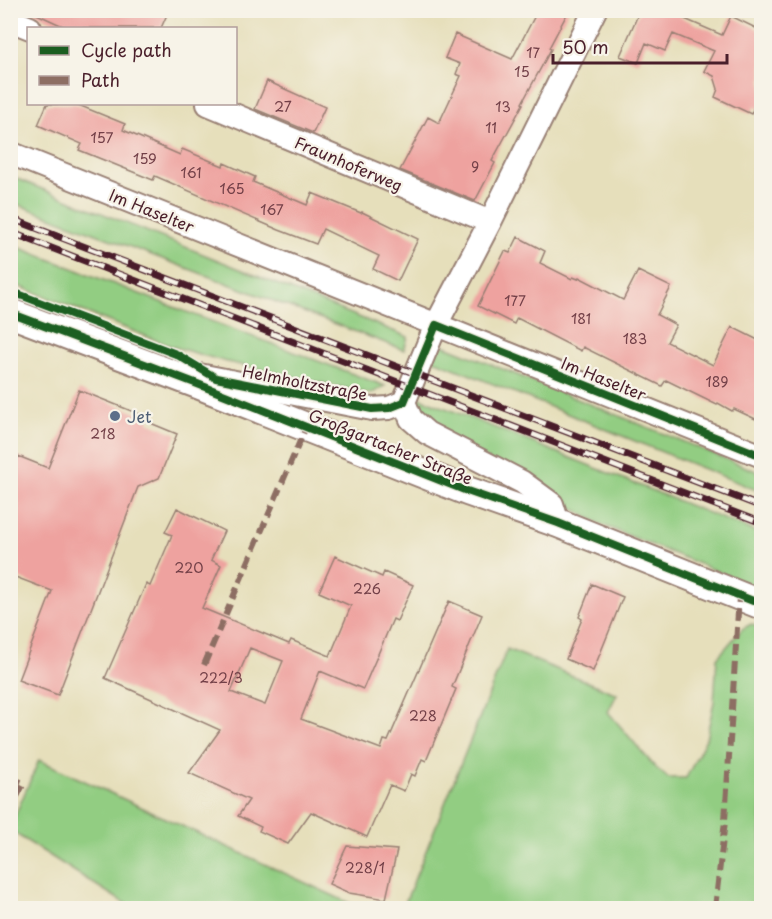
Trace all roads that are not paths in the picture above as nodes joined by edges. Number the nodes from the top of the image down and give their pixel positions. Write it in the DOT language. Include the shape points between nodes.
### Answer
graph roads {
  1 [pos="595,10"];
  2 [pos="10,20"];
  3 [pos="28,27"];
  4 [pos="210,105"];
  5 [pos="10,153"];
  6 [pos="490,222"];
  7 [pos="10,313"];
  8 [pos="436,324"];
  9 [pos="195,383"];
  10 [pos="404,402"];
  11 [pos="762,456"];
  12 [pos="558,523"];
  13 [pos="762,605"];
  1 -- 6 [label="street"];
  2 -- 3 [label="street"];
  4 -- 6 [label="street, Fraunhoferweg"];
  5 -- 8 [label="street, Im Haselter"];
  6 -- 8 [label="street"];
  7 -- 9 [label="main road, Großgartacher Straße"];
  8 -- 10 [label="street"];
  8 -- 11 [label="street, Im Haselter"];
  9 -- 10 [label="street, Helmholtzstraße" via="197,375 372,409"];
  9 -- 12 [label="main road, Großgartacher Straße"];
  10 -- 12 [label="street" via="411,419 427,433 522,482 552,504"];
  12 -- 13 [label="main road, Großgartacher Straße"];
}
